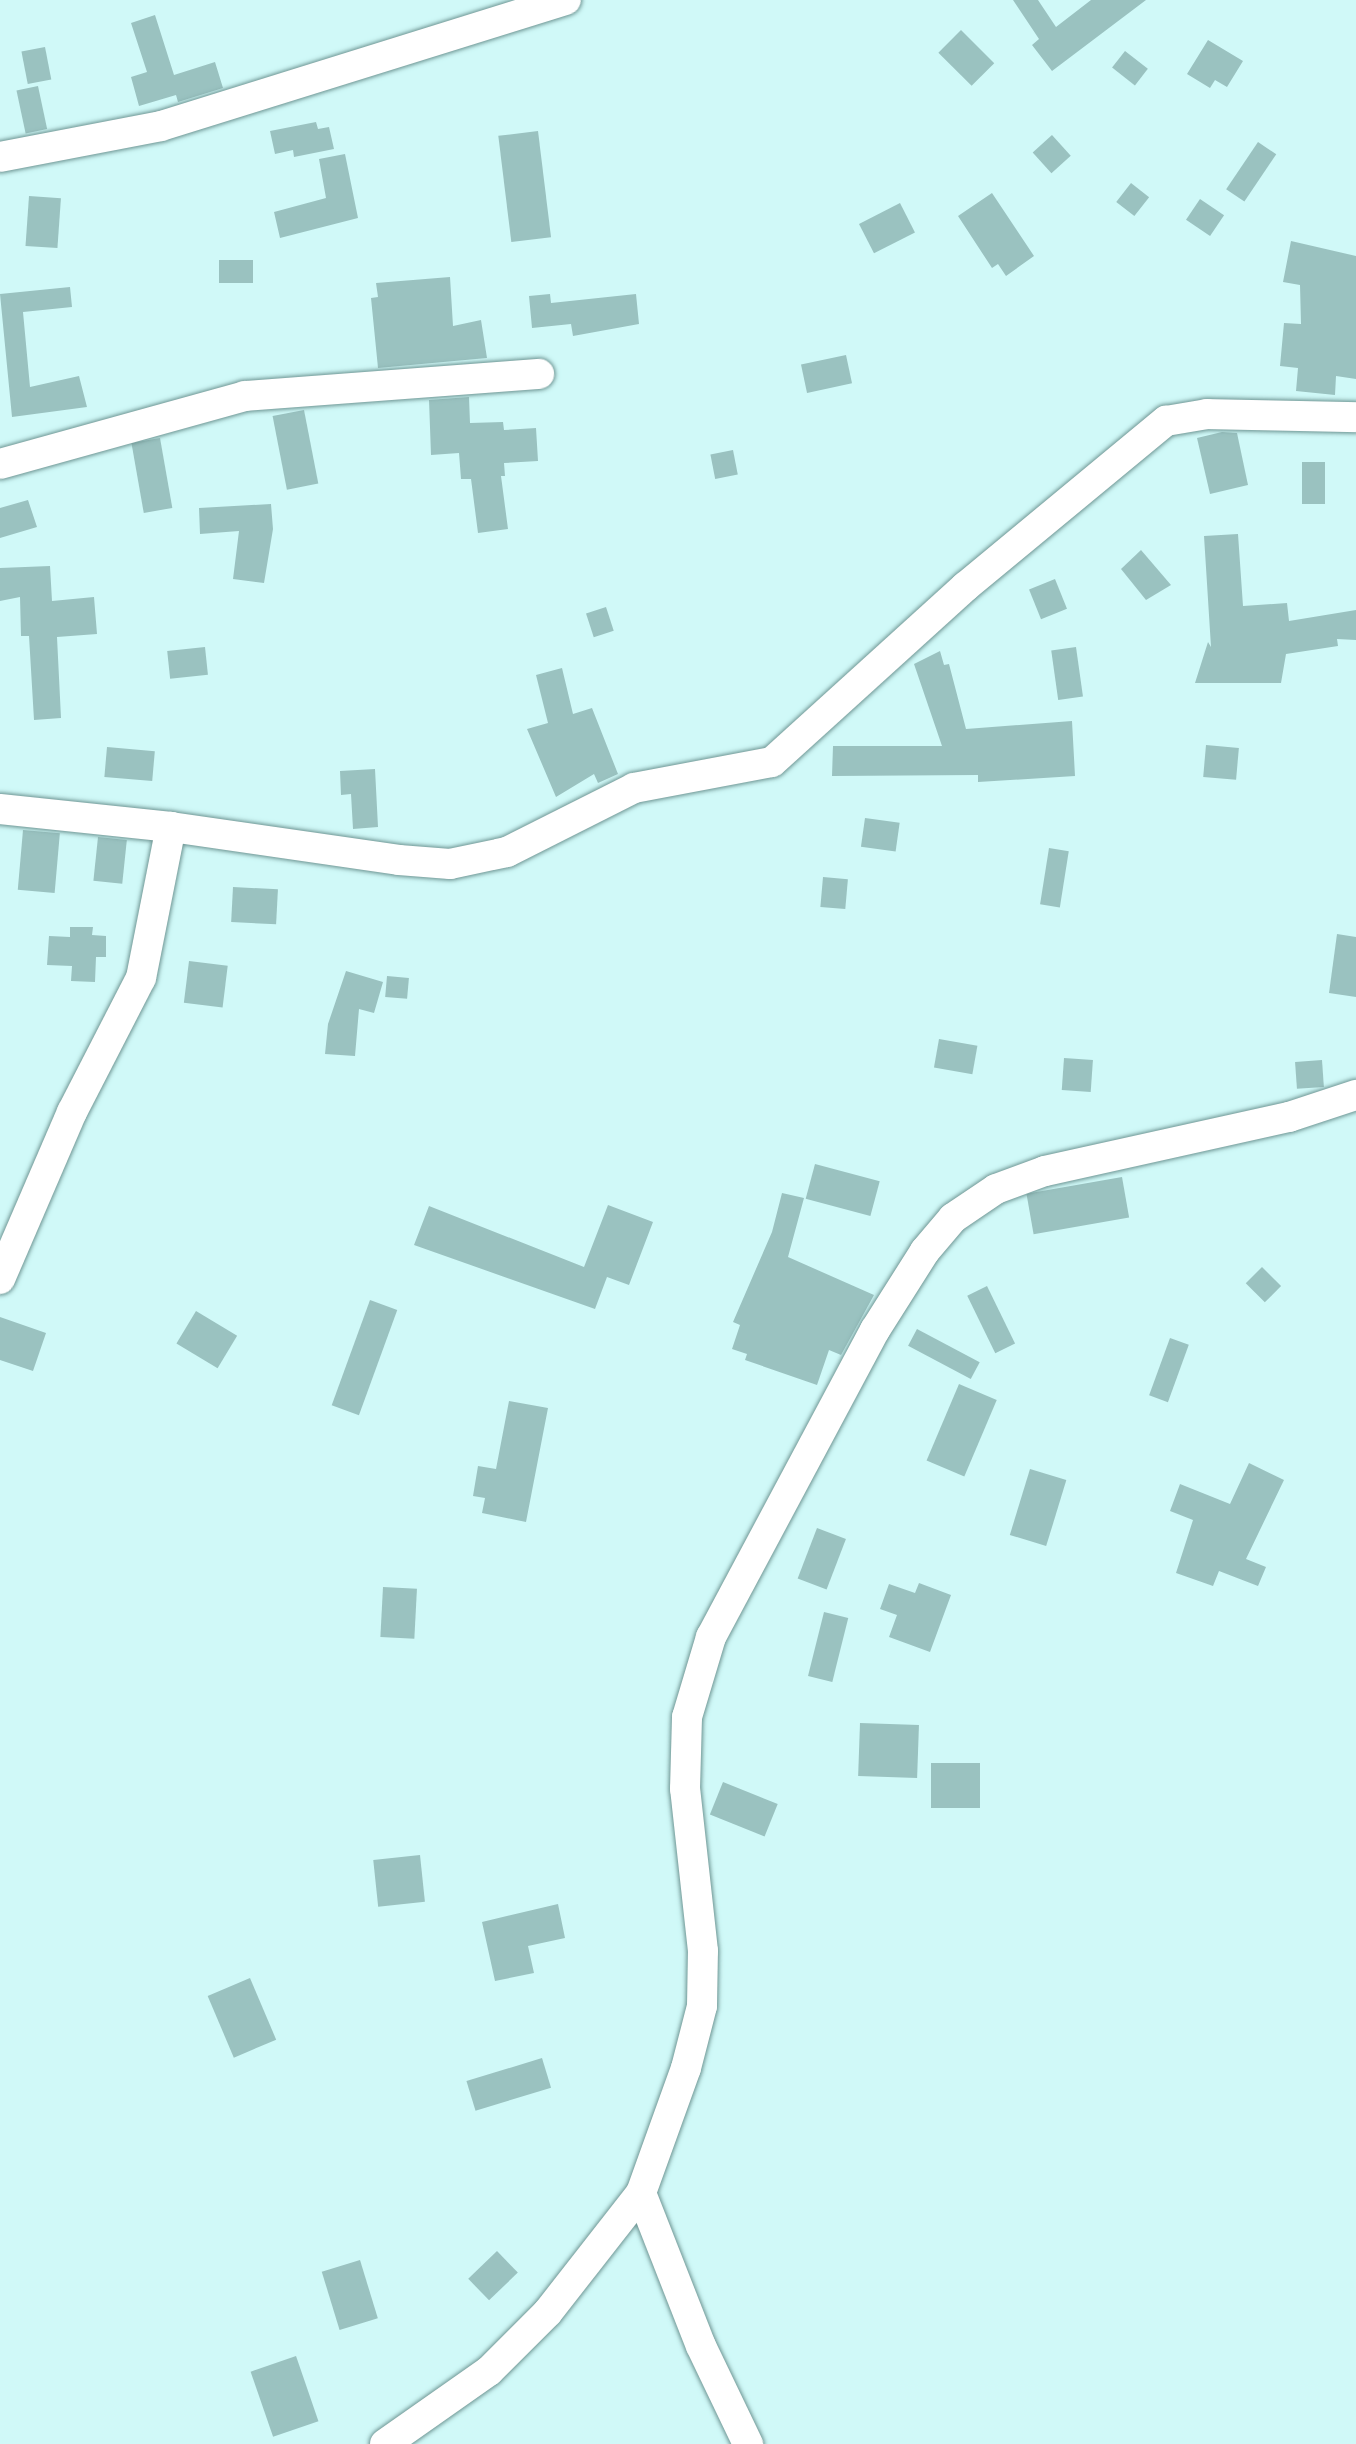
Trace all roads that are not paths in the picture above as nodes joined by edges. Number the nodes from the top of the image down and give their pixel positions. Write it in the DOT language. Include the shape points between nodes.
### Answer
graph roads {
  1 [pos="566,0"];
  2 [pos="0,157"];
  3 [pos="539,374"];
  4 [pos="1356,417"];
  5 [pos="0,464"];
  6 [pos="0,809"];
  7 [pos="171,827"];
  8 [pos="1356,1095"];
  9 [pos="0,1279"];
  10 [pos="641,2193"];
  11 [pos="385,2444"];
  12 [pos="748,2444"];
  1 -- 2 [label="street" via="161,126"];
  3 -- 5 [label="street" via="245,396"];
  4 -- 7 [label="street" via="1207,414 1166,421 965,587 772,762 634,788 507,852 450,864"];
  6 -- 7 [label="street"];
  7 -- 9 [label="street" via="141,978 72,1112"];
  8 -- 10 [label="street" via="1289,1117 1045,1171 996,1189 953,1218 925,1251 861,1356 711,1637 687,1717 685,1789 703,1951 702,2006 686,2068"];
  10 -- 11 [label="street" via="548,2312 489,2371"];
  10 -- 12 [label="street" via="701,2346"];
}
